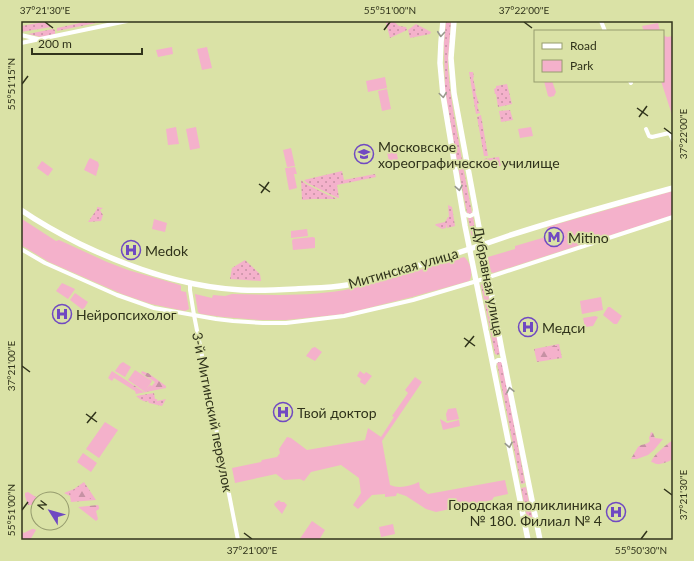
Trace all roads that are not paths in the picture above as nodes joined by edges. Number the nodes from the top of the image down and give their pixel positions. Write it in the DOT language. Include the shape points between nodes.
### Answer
graph roads {
  1 [pos="127,21"];
  2 [pos="443,21"];
  3 [pos="454,21"];
  4 [pos="21,35"];
  5 [pos="40,40"];
  6 [pos="21,43"];
  7 [pos="646,129"];
  8 [pos="673,140"];
  9 [pos="467,167"];
  10 [pos="455,169"];
  11 [pos="673,188"];
  12 [pos="21,210"];
  13 [pos="475,210"];
  14 [pos="463,212"];
  15 [pos="673,217"];
  16 [pos="482,245"];
  17 [pos="21,249"];
  18 [pos="470,249"];
  19 [pos="488,277"];
  20 [pos="477,281"];
  21 [pos="190,283"];
  22 [pos="194,315"];
  23 [pos="502,351"];
  24 [pos="491,354"];
  25 [pos="505,364"];
  26 [pos="494,367"];
  27 [pos="536,517"];
  28 [pos="524,520"];
  29 [pos="238,540"];
  30 [pos="528,540"];
  31 [pos="540,540"];
  1 -- 5 [label="street"];
  2 -- 10 [label="main road, Дубравная улица, one-way" via="441,79"];
  3 -- 9 [label="main road, Дубравная улица" via="452,76"];
  4 -- 5 [label="street"];
  5 -- 6 [label="street"];
  7 -- 8 [label="street" via="649,136 669,133"];
  9 -- 10 [label="street" via="461,163"];
  9 -- 13 [label="main road, Дубравная улица"];
  10 -- 14 [label="main road, Дубравная улица, one-way"];
  11 -- 16 [label="main road, Митинская улица"];
  12 -- 21 [label="main road, Митинская улица" via="95,252 146,271"];
  13 -- 14 [label="street" via="470,216"];
  13 -- 16 [label="main road, Дубравная улица"];
  14 -- 18 [label="main road, Дубравная улица"];
  15 -- 19 [label="street"];
  16 -- 18 [label="main road, Митинская улица"];
  16 -- 19 [label="main road, Дубравная улица"];
  17 -- 22 [label="street" via="45,263 117,295 154,308"];
  18 -- 20 [label="main road, Дубравная улица"];
  18 -- 21 [label="main road, Митинская улица" via="346,285 262,290"];
  19 -- 20 [label="street"];
  19 -- 23 [label="main road, Дубравная улица"];
  20 -- 22 [label="street" via="374,310 323,319 250,323"];
  20 -- 24 [label="main road, Дубравная улица"];
  21 -- 22 [label="street, 3-й Митинский переулок"];
  22 -- 29 [label="street, 3-й Митинский переулок"];
  23 -- 24 [label="street" via="498,358"];
  23 -- 25 [label="main road, Дубравная улица"];
  24 -- 26 [label="main road, Дубравная улица"];
  25 -- 26 [label="street" via="502,360 497,360"];
  27 -- 25 [label="main road, Дубравная улица, one-way"];
  26 -- 28 [label="main road, Дубравная улица, one-way"];
  27 -- 28 [label="street" via="532,524"];
  27 -- 31 [label="main road, Дубравная улица"];
  28 -- 30 [label="main road, Дубравная улица"];
}
